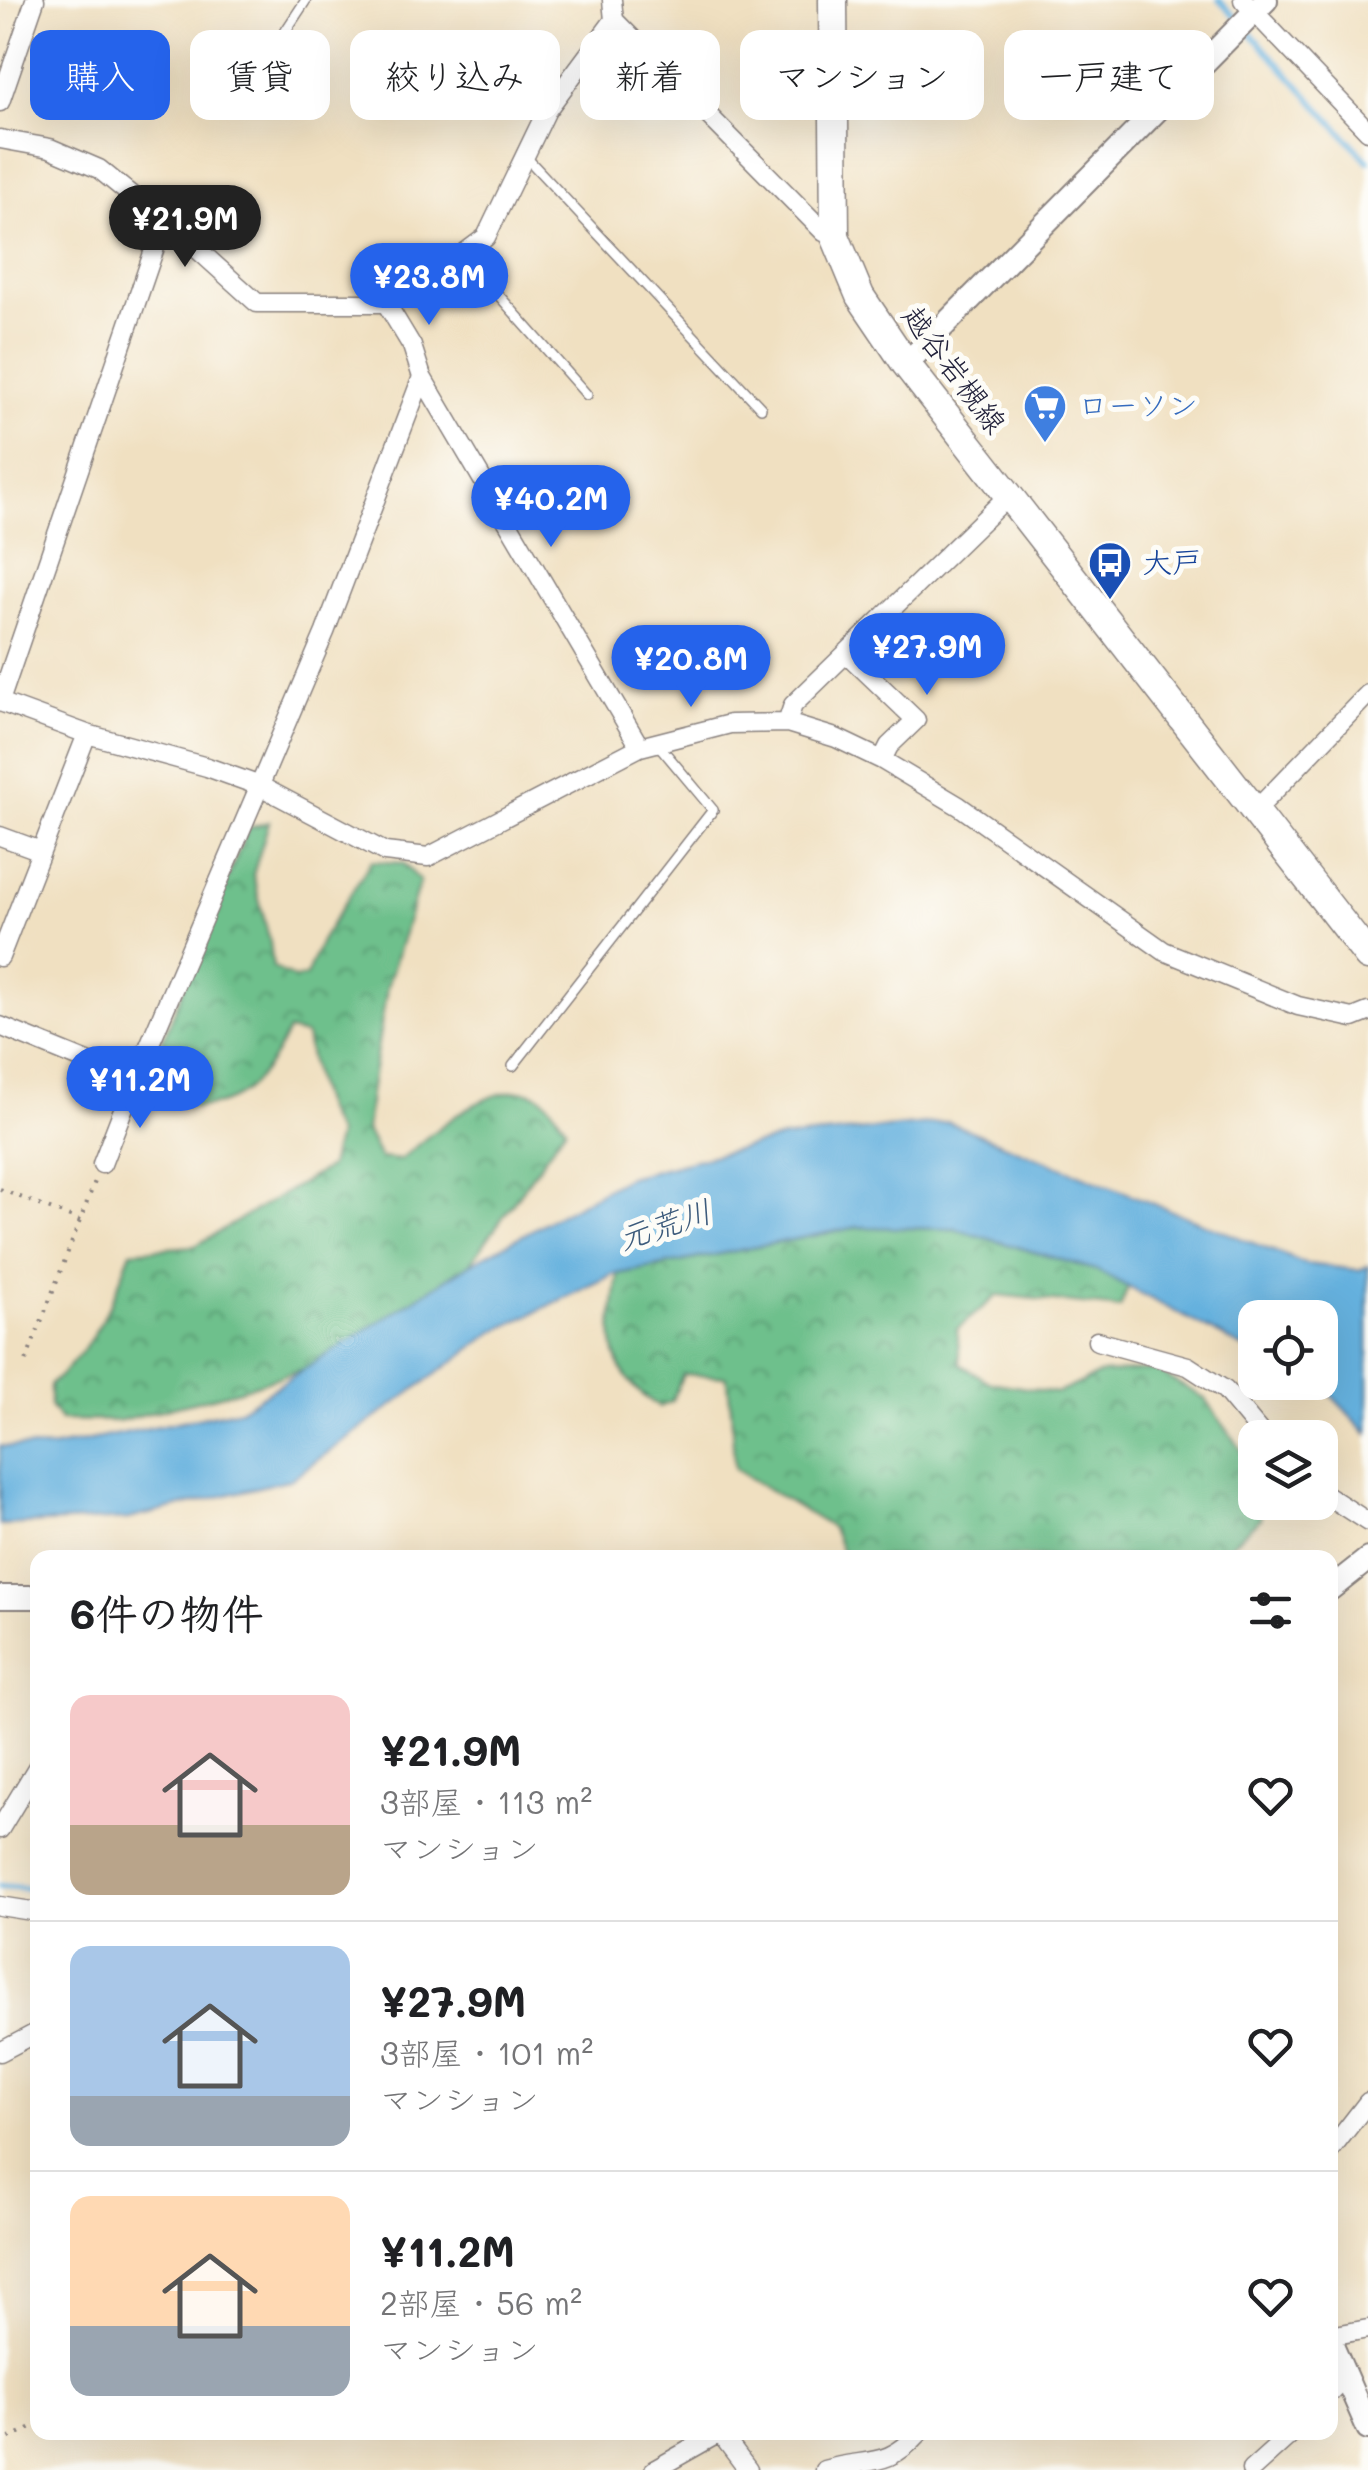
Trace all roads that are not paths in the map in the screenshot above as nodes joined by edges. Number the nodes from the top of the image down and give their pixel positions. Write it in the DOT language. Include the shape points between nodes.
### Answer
graph roads {
  1 [pos="35,0"];
  2 [pos="306,0"];
  3 [pos="612,0"];
  4 [pos="833,0"];
  5 [pos="1254,4"];
  6 [pos="614,20"];
  7 [pos="286,30"];
  8 [pos="0,102"];
  9 [pos="1368,132"];
  10 [pos="0,138"];
  11 [pos="525,156"];
  12 [pos="164,221"];
  13 [pos="836,236"];
  14 [pos="462,254"];
  15 [pos="386,302"];
  16 [pos="906,364"];
  17 [pos="422,377"];
  18 [pos="587,396"];
  19 [pos="761,408"];
  20 [pos="1008,495"];
  21 [pos="846,654"];
  22 [pos="1368,694"];
  23 [pos="0,702"];
  24 [pos="787,724"];
  25 [pos="88,734"];
  26 [pos="648,745"];
  27 [pos="882,760"];
  28 [pos="260,786"];
  29 [pos="1255,811"];
  30 [pos="0,836"];
  31 [pos="41,851"];
  32 [pos="4,934"];
  33 [pos="1368,956"];
  34 [pos="0,957"];
  35 [pos="1368,1012"];
  36 [pos="0,1026"];
  37 [pos="513,1066"];
  38 [pos="134,1081"];
  39 [pos="102,1164"];
  40 [pos="1097,1341"];
  41 [pos="1250,1420"];
  42 [pos="1338,1503"];
  43 [pos="1368,1522"];
  44 [pos="1368,1558"];
  45 [pos="1338,1583"];
  46 [pos="30,1596"];
  47 [pos="0,1597"];
  48 [pos="30,1779"];
  49 [pos="0,1828"];
  50 [pos="0,1906"];
  51 [pos="30,1911"];
  52 [pos="30,2036"];
  53 [pos="0,2052"];
  54 [pos="1368,2102"];
  55 [pos="1338,2140"];
  56 [pos="1368,2330"];
  57 [pos="1338,2336"];
  58 [pos="1338,2385"];
  59 [pos="1368,2428"];
  60 [pos="710,2440"];
  61 [pos="726,2440"];
  62 [pos="913,2440"];
  63 [pos="1283,2440"];
  64 [pos="654,2470"];
  65 [pos="748,2470"];
  66 [pos="824,2470"];
  67 [pos="1251,2470"];
  1 -- 8 [label="street"];
  2 -- 7 [label="lane"];
  3 -- 6 [label="street"];
  4 -- 13 [label="main road, 越谷岩槻線"];
  5 -- 9 [label="street"];
  5 -- 16 [label="main road"];
  6 -- 11 [label="street" via="547,110"];
  6 -- 13 [label="street" via="824,232"];
  10 -- 12 [label="street" via="50,148 100,169"];
  11 -- 14 [label="street" via="486,236"];
  11 -- 19 [label="lane"];
  12 -- 15 [label="street" via="257,303"];
  12 -- 23 [label="street"];
  13 -- 16 [label="main road, 越谷岩槻線" via="860,296"];
  14 -- 15 [label="street"];
  14 -- 18 [label="lane"];
  15 -- 17 [label="street"];
  16 -- 20 [label="main road, 越谷岩槻線"];
  17 -- 26 [label="street"];
  17 -- 28 [label="street"];
  20 -- 21 [label="street"];
  20 -- 29 [label="main road, 越谷岩槻線"];
  21 -- 24 [label="street" via="793,705"];
  21 -- 27 [label="street" via="916,720"];
  22 -- 29 [label="street"];
  23 -- 25 [label="street"];
  24 -- 26 [label="street" via="730,724"];
  24 -- 27 [label="street"];
  25 -- 28 [label="street"];
  25 -- 31 [label="street"];
  26 -- 28 [label="street" via="428,857 385,852"];
  26 -- 37 [label="lane" via="712,810"];
  27 -- 35 [label="street" via="960,806 1164,951 1298,1006 1354,1018"];
  28 -- 38 [label="street"];
  29 -- 33 [label="main road, 越谷岩槻線"];
  30 -- 31 [label="street"];
  31 -- 32 [label="street"];
  32 -- 34 [label="street"];
  36 -- 38 [label="street"];
  38 -- 39 [label="street"];
  40 -- 41 [label="street" via="1188,1366 1224,1390"];
  42 -- 43 [label="street"];
  44 -- 45 [label="main road"];
  46 -- 47 [label="main road"];
  48 -- 49 [label="street"];
  50 -- 51 [label="street"];
  52 -- 53 [label="street"];
  54 -- 55 [label="street"];
  56 -- 57 [label="street"];
  58 -- 59 [label="main road"];
  60 -- 64 [label="street"];
  61 -- 65 [label="street"];
  62 -- 66 [label="street" via="879,2462"];
  63 -- 67 [label="street"];
}
